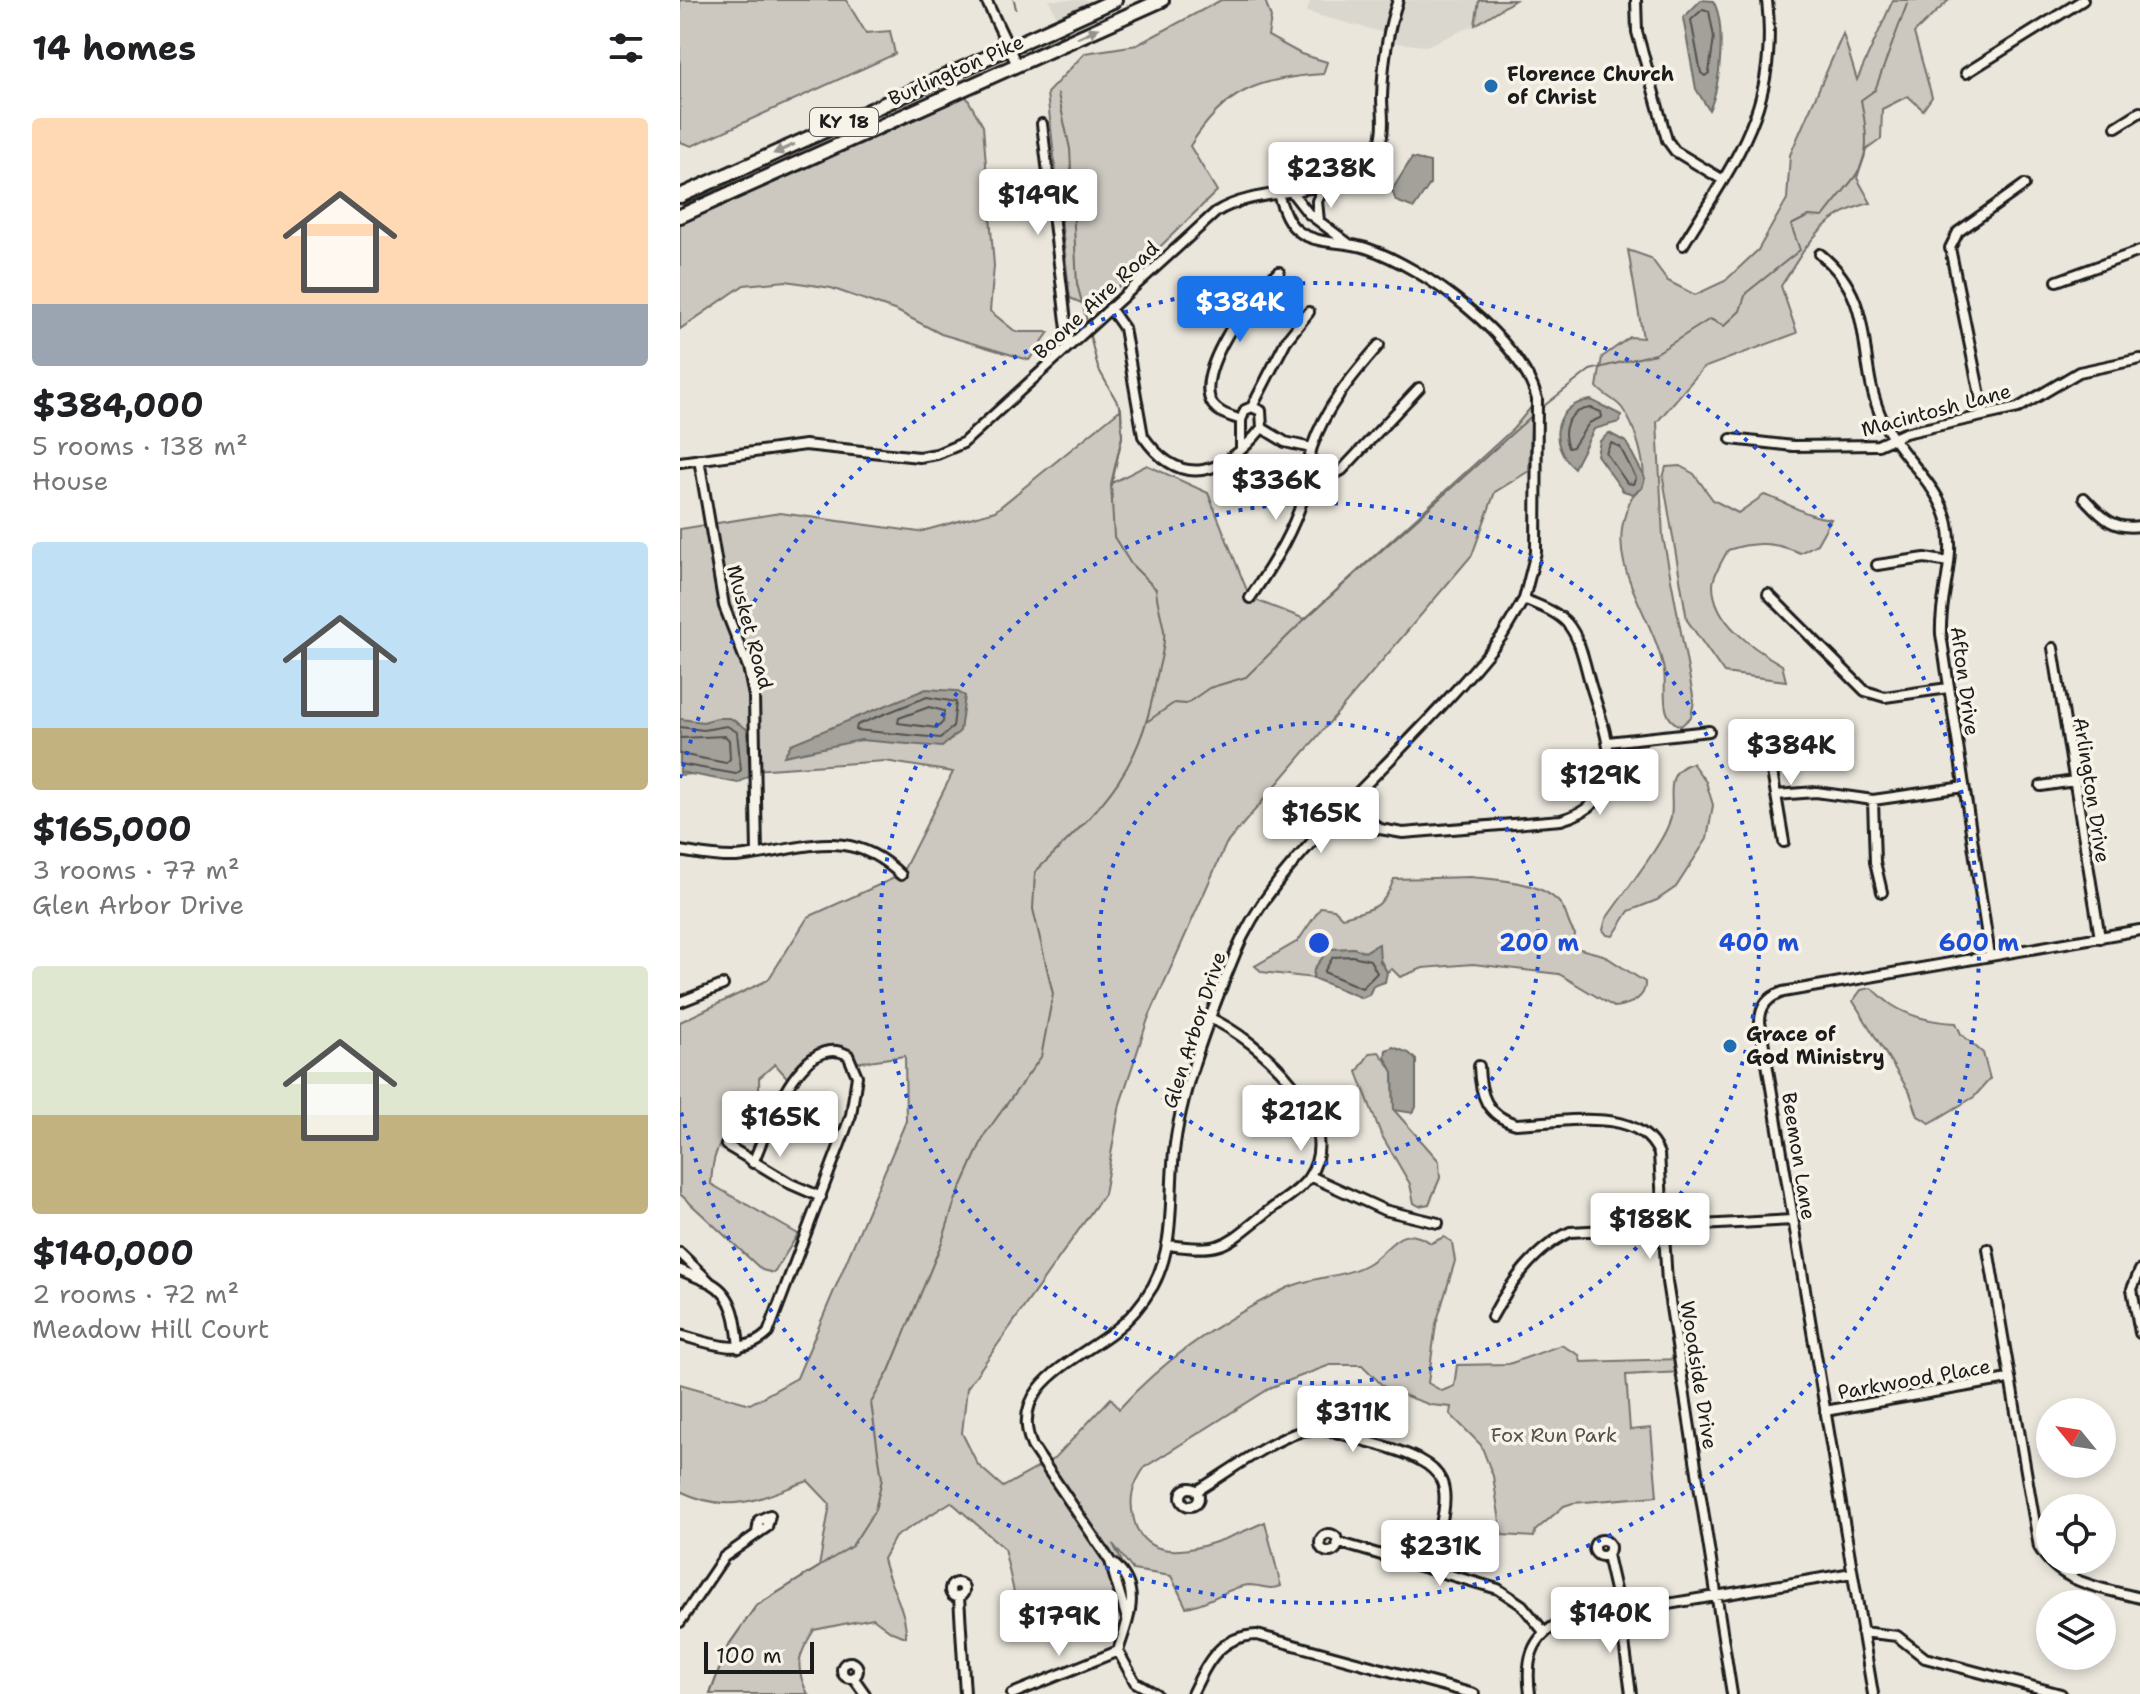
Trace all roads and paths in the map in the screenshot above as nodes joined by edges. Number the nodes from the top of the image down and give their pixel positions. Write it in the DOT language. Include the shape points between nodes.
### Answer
graph roads {
  1 [pos="986,0"];
  2 [pos="1115,0"];
  3 [pos="1162,0"];
  4 [pos="1398,0"];
  5 [pos="1636,0"];
  6 [pos="1767,0"];
  7 [pos="2083,0"];
  8 [pos="1008,46"];
  9 [pos="1017,65"];
  10 [pos="1966,73"];
  11 [pos="2140,112"];
  12 [pos="1042,124"];
  13 [pos="2116,127"];
  14 [pos="1723,180"];
  15 [pos="1325,185"];
  16 [pos="2024,185"];
  17 [pos="1290,190"];
  18 [pos="1277,191"];
  19 [pos="680,196"];
  20 [pos="680,216"];
  21 [pos="1320,221"];
  22 [pos="1349,244"];
  23 [pos="1683,245"];
  24 [pos="2140,251"];
  25 [pos="1820,254"];
  26 [pos="1279,272"];
  27 [pos="2057,281"];
  28 [pos="1110,308"];
  29 [pos="1309,312"];
  30 [pos="1379,345"];
  31 [pos="1069,346"];
  32 [pos="2140,359"];
  33 [pos="1419,388"];
  34 [pos="1252,407"];
  35 [pos="1984,415"];
  36 [pos="1241,420"];
  37 [pos="1262,428"];
  38 [pos="1731,439"];
  39 [pos="1892,439"];
  40 [pos="1241,448"];
  41 [pos="1311,448"];
  42 [pos="699,459"];
  43 [pos="680,462"];
  44 [pos="1307,480"];
  45 [pos="2084,498"];
  46 [pos="2140,526"];
  47 [pos="1949,562"];
  48 [pos="1877,565"];
  49 [pos="1768,594"];
  50 [pos="1250,598"];
  51 [pos="1524,599"];
  52 [pos="2053,648"];
  53 [pos="1948,688"];
  54 [pos="1709,731"];
  55 [pos="1766,736"];
  56 [pos="1608,742"];
  57 [pos="2074,781"];
  58 [pos="2041,786"];
  59 [pos="1964,787"];
  60 [pos="1776,795"];
  61 [pos="1873,800"];
  62 [pos="1348,803"];
  63 [pos="1784,842"];
  64 [pos="680,851"];
  65 [pos="757,853"];
  66 [pos="901,875"];
  67 [pos="1882,892"];
  68 [pos="2140,930"];
  69 [pos="2100,938"];
  70 [pos="1990,956"];
  71 [pos="723,985"];
  72 [pos="680,1002"];
  73 [pos="1210,1018"];
  74 [pos="1479,1066"];
  75 [pos="726,1145"];
  76 [pos="753,1163"];
  77 [pos="1310,1176"];
  78 [pos="821,1197"];
  79 [pos="1793,1220"];
  80 [pos="1438,1223"];
  81 [pos="1664,1225"];
  82 [pos="1169,1245"];
  83 [pos="1988,1249"];
  84 [pos="680,1253"];
  85 [pos="680,1270"];
  86 [pos="2140,1270"];
  87 [pos="711,1283"];
  88 [pos="1492,1317"];
  89 [pos="2140,1333"];
  90 [pos="680,1335"];
  91 [pos="739,1348"];
  92 [pos="2008,1379"];
  93 [pos="1825,1411"];
  94 [pos="1197,1491"];
  95 [pos="757,1533"];
  96 [pos="1337,1542"];
  97 [pos="1607,1555"];
  98 [pos="1430,1568"];
  99 [pos="1852,1573"];
  100 [pos="1719,1596"];
  101 [pos="959,1597"];
  102 [pos="2140,1598"];
  103 [pos="1620,1612"];
  104 [pos="680,1622"];
  105 [pos="1862,1632"];
  106 [pos="1545,1633"];
  107 [pos="1118,1651"];
  108 [pos="853,1677"];
  109 [pos="865,1694"];
  110 [pos="965,1694"];
  111 [pos="1012,1694"];
  112 [pos="1156,1694"];
  113 [pos="1192,1694"];
  114 [pos="1474,1694"];
  115 [pos="1530,1694"];
  116 [pos="1631,1694"];
  117 [pos="1732,1694"];
  118 [pos="1873,1694"];
  119 [pos="2061,1694"];
  1 -- 8 [label="street"];
  2 -- 8 [label="main road, Burlington Pike / KY 18"];
  9 -- 3 [label="main road, Burlington Pike / KY 18, one-way"];
  4 -- 15 [label="street, Boone Aire Road" via="1383,68 1379,147 1356,177"];
  5 -- 14 [label="street" via="1637,32 1667,140 1675,151"];
  6 -- 14 [label="street" via="1769,62 1763,98 1756,122"];
  7 -- 10 [label="street"];
  8 -- 9 [label="street"];
  8 -- 19 [label="main road, Burlington Pike / KY 18, one-way"];
  9 -- 20 [label="main road, Burlington Pike / KY 18"];
  11 -- 13 [label="street"];
  12 -- 31 [label="street"];
  14 -- 23 [label="street"];
  15 -- 17 [label="street, Boone Aire Road"];
  15 -- 21 [label="street" via="1317,201"];
  16 -- 35 [label="street" via="1958,232 1950,248"];
  17 -- 18 [label="street, Boone Aire Road"];
  17 -- 21 [label="street, Glen Arbor Drive"];
  18 -- 22 [label="street, Glen Arbor Drive" via="1297,232"];
  18 -- 28 [label="street, Boone Aire Road" via="1248,196 1216,212"];
  21 -- 22 [label="street, Glen Arbor Drive"];
  22 -- 51 [label="street, Glen Arbor Drive" via="1405,267 1478,318 1505,343 1532,383 1538,409 1537,537"];
  24 -- 27 [label="street"];
  25 -- 39 [label="street, Afton Drive" via="1852,287 1876,401"];
  26 -- 36 [label="street" via="1244,304 1223,342 1208,389 1212,404"];
  28 -- 31 [label="street, Boone Aire Road"];
  28 -- 40 [label="street" via="1124,328 1143,436 1153,450 1178,467 1198,471 1216,469"];
  29 -- 34 [label="street" via="1286,341"];
  30 -- 41 [label="street" via="1341,390"];
  31 -- 42 [label="street, Boone Aire Road" via="974,434 937,454 903,457 805,445"];
  32 -- 35 [label="street, Macintosh Lane" via="2079,372 2018,408"];
  33 -- 44 [label="street" via="1342,470 1323,480"];
  34 -- 36 [label="street"];
  34 -- 37 [label="street" via="1261,411"];
  35 -- 39 [label="street, Macintosh Lane"];
  36 -- 40 [label="street"];
  37 -- 40 [label="street"];
  37 -- 41 [label="street"];
  38 -- 39 [label="street, Macintosh Lane" via="1864,448"];
  39 -- 47 [label="street, Afton Drive" via="1933,492 1948,522"];
  41 -- 44 [label="street"];
  42 -- 43 [label="street, Boone Aire Road"];
  42 -- 65 [label="street, Musket Road" via="724,606 754,696"];
  44 -- 50 [label="street" via="1289,534"];
  45 -- 46 [label="street" via="2110,524"];
  47 -- 48 [label="street" via="1925,558"];
  47 -- 53 [label="street, Afton Drive" via="1940,617"];
  49 -- 53 [label="street" via="1865,691 1885,697"];
  51 -- 56 [label="street" via="1556,614 1571,629"];
  51 -- 62 [label="street, Glen Arbor Drive" via="1493,647"];
  52 -- 57 [label="street, Arlington Drive"];
  53 -- 59 [label="street, Afton Drive"];
  54 -- 56 [label="street"];
  55 -- 60 [label="street"];
  56 -- 62 [label="street" via="1610,768 1603,790 1585,809 1561,820 1396,833 1373,825"];
  57 -- 58 [label="street"];
  57 -- 69 [label="street, Arlington Drive"];
  59 -- 61 [label="street"];
  59 -- 70 [label="street, Afton Drive"];
  60 -- 61 [label="street" via="1816,792"];
  60 -- 63 [label="street"];
  61 -- 67 [label="street" via="1875,862"];
  62 -- 73 [label="street, Glen Arbor Drive" via="1261,904"];
  64 -- 65 [label="street"];
  65 -- 66 [label="street" via="837,843 870,853"];
  68 -- 69 [label="street, Beemon Lane"];
  69 -- 70 [label="street, Beemon Lane"];
  70 -- 79 [label="street, Beemon Lane" via="1783,992 1764,1004 1760,1022"];
  71 -- 72 [label="street"];
  73 -- 77 [label="street" via="1265,1052 1290,1078 1318,1141"];
  73 -- 82 [label="street, Glen Arbor Drive" via="1175,1143"];
  74 -- 81 [label="street, Woodside Drive" via="1483,1099 1505,1121 1619,1121 1644,1131 1659,1154"];
  75 -- 76 [label="street"];
  76 -- 78 [label="street"];
  76 -- 78 [label="street" via="791,1082 820,1053 843,1052 856,1068 856,1096"];
  77 -- 80 [label="street" via="1384,1210"];
  77 -- 82 [label="street" via="1221,1247"];
  78 -- 91 [label="street" via="773,1324 762,1339"];
  79 -- 81 [label="street"];
  79 -- 93 [label="street, Beemon Lane"];
  81 -- 88 [label="street" via="1579,1229 1562,1235 1512,1279"];
  81 -- 100 [label="street, Woodside Drive" via="1667,1282"];
  82 -- 107 [label="street, Glen Arbor Drive" via="1141,1304 1113,1333 1044,1381 1026,1416 1035,1452 1131,1586 1133,1598"];
  83 -- 92 [label="street"];
  84 -- 87 [label="street"];
  85 -- 87 [label="street"];
  86 -- 89 [label="street" via="2132,1289"];
  87 -- 91 [label="street" via="733,1309"];
  90 -- 91 [label="street"];
  92 -- 93 [label="street, Parkwood Place"];
  92 -- 102 [label="street" via="2034,1531 2043,1554 2069,1578"];
  93 -- 99 [label="street, Beemon Lane"];
  94 -- 98 [label="street" via="1306,1431 1330,1431 1406,1452 1433,1467 1445,1489 1447,1502"];
  95 -- 104 [label="street" via="724,1557"];
  96 -- 98 [label="street"];
  97 -- 103 [label="street"];
  98 -- 106 [label="street" via="1498,1589 1522,1605"];
  99 -- 100 [label="street"];
  99 -- 105 [label="street, Beemon Lane"];
  100 -- 103 [label="street"];
  100 -- 117 [label="street, Woodside Drive"];
  101 -- 110 [label="street"];
  103 -- 106 [label="street" via="1561,1622"];
  103 -- 116 [label="street"];
  105 -- 118 [label="street, Beemon Lane"];
  105 -- 119 [label="street" via="1897,1636 1925,1658"];
  106 -- 115 [label="street" via="1527,1663"];
  107 -- 111 [label="street"];
  107 -- 112 [label="street" via="1135,1682"];
  108 -- 109 [label="street"];
  113 -- 114 [label="street" via="1219,1648 1257,1635"];
}
